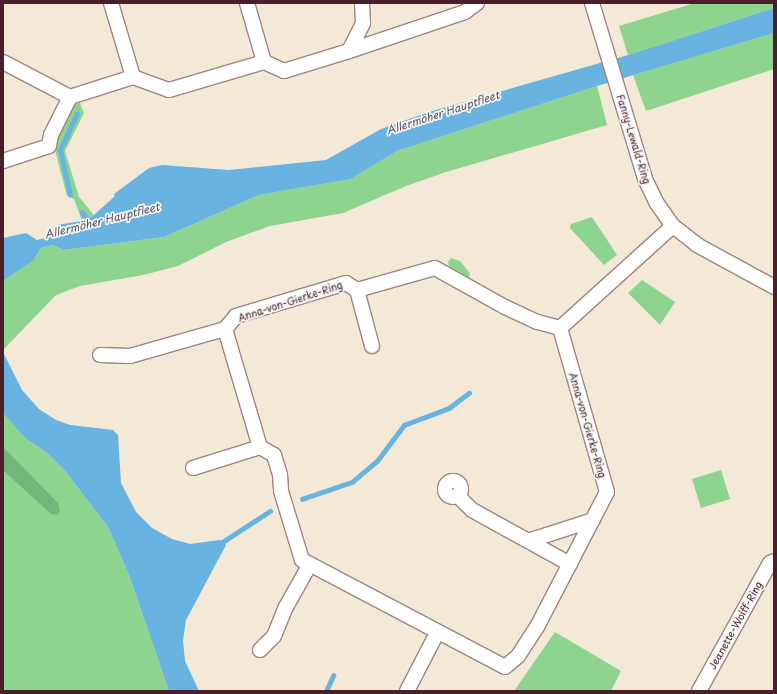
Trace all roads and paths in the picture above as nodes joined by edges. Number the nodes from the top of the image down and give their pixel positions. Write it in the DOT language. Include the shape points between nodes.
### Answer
graph roads {
  1 [pos="111,3"];
  2 [pos="247,3"];
  3 [pos="362,3"];
  4 [pos="477,3"];
  5 [pos="592,3"];
  6 [pos="349,51"];
  7 [pos="3,62"];
  8 [pos="264,62"];
  9 [pos="133,77"];
  10 [pos="70,97"];
  11 [pos="3,161"];
  12 [pos="673,226"];
  13 [pos="774,287"];
  14 [pos="357,290"];
  15 [pos="560,328"];
  16 [pos="225,329"];
  17 [pos="372,346"];
  18 [pos="100,355"];
  19 [pos="260,447"];
  20 [pos="193,468"];
  21 [pos="458,496"];
  22 [pos="593,520"];
  23 [pos="528,541"];
  24 [pos="774,561"];
  25 [pos="310,564"];
  26 [pos="570,564"];
  27 [pos="437,633"];
  28 [pos="260,650"];
  29 [pos="407,691"];
  30 [pos="699,691"];
  1 -- 9 [label="street"];
  2 -- 8 [label="street"];
  3 -- 6 [label="street" via="363,23"];
  4 -- 6 [label="street" via="465,12"];
  5 -- 12 [label="street, Fanny-Lewald-Ring" via="645,179 656,202"];
  6 -- 8 [label="street" via="284,71"];
  7 -- 10 [label="street"];
  8 -- 9 [label="street" via="169,90"];
  9 -- 10 [label="street"];
  10 -- 11 [label="street" via="51,135 49,146"];
  12 -- 13 [label="street, Fanny-Lewald-Ring" via="697,245"];
  12 -- 15 [label="street"];
  14 -- 15 [label="street, Anna-von-Gierke-Ring" via="435,268 505,307 537,322"];
  14 -- 16 [label="street, Anna-von-Gierke-Ring" via="346,283 236,316"];
  14 -- 17 [label="street, Anna-von-Gierke-Ring"];
  15 -- 22 [label="street, Anna-von-Gierke-Ring" via="607,492"];
  16 -- 18 [label="street, Anna-von-Gierke-Ring" via="130,356"];
  16 -- 19 [label="street"];
  19 -- 20 [label="street"];
  19 -- 25 [label="street, Anna-von-Gierke-Ring" via="274,455 280,475 281,491 302,560"];
  21 -- 23 [label="street" via="472,510"];
  22 -- 23 [label="street"];
  22 -- 26 [label="street, Anna-von-Gierke-Ring"];
  23 -- 26 [label="street"];
  24 -- 30 [label="street, Jeanette-Wolff-Ring" via="770,563"];
  25 -- 27 [label="street, Anna-von-Gierke-Ring"];
  25 -- 28 [label="street" via="286,607 274,636"];
  26 -- 27 [label="street, Anna-von-Gierke-Ring" via="537,627 518,656 505,667"];
  27 -- 29 [label="street"];
}
